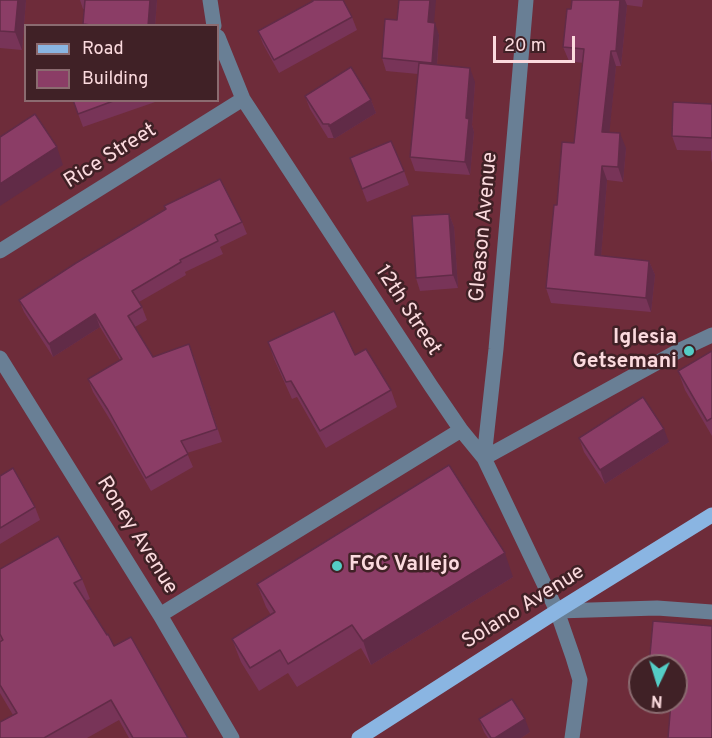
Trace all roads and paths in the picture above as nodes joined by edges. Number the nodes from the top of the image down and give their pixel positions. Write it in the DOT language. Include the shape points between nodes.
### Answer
graph roads {
  1 [pos="210,0"];
  2 [pos="526,0"];
  3 [pos="214,24"];
  4 [pos="219,39"];
  5 [pos="243,99"];
  6 [pos="0,251"];
  7 [pos="712,335"];
  8 [pos="0,358"];
  9 [pos="461,430"];
  10 [pos="483,458"];
  11 [pos="712,515"];
  12 [pos="557,611"];
  13 [pos="712,612"];
  14 [pos="160,615"];
  15 [pos="232,738"];
  16 [pos="359,738"];
  17 [pos="572,738"];
  1 -- 3 [label="street"];
  2 -- 10 [label="street, Gleason Avenue"];
  4 -- 5 [label="street, 12th Street"];
  5 -- 6 [label="street, Rice Street"];
  5 -- 9 [label="street, 12th Street"];
  7 -- 10 [label="street"];
  8 -- 14 [label="street, Roney Avenue"];
  9 -- 10 [label="street, 12th Street"];
  9 -- 14 [label="street"];
  10 -- 12 [label="street, 12th Street"];
  11 -- 12 [label="main road, Solano Avenue"];
  12 -- 13 [label="street" via="657,608"];
  12 -- 16 [label="main road, Solano Avenue"];
  12 -- 17 [label="street, 12th Street" via="580,680"];
  14 -- 15 [label="street, Roney Avenue"];
}
